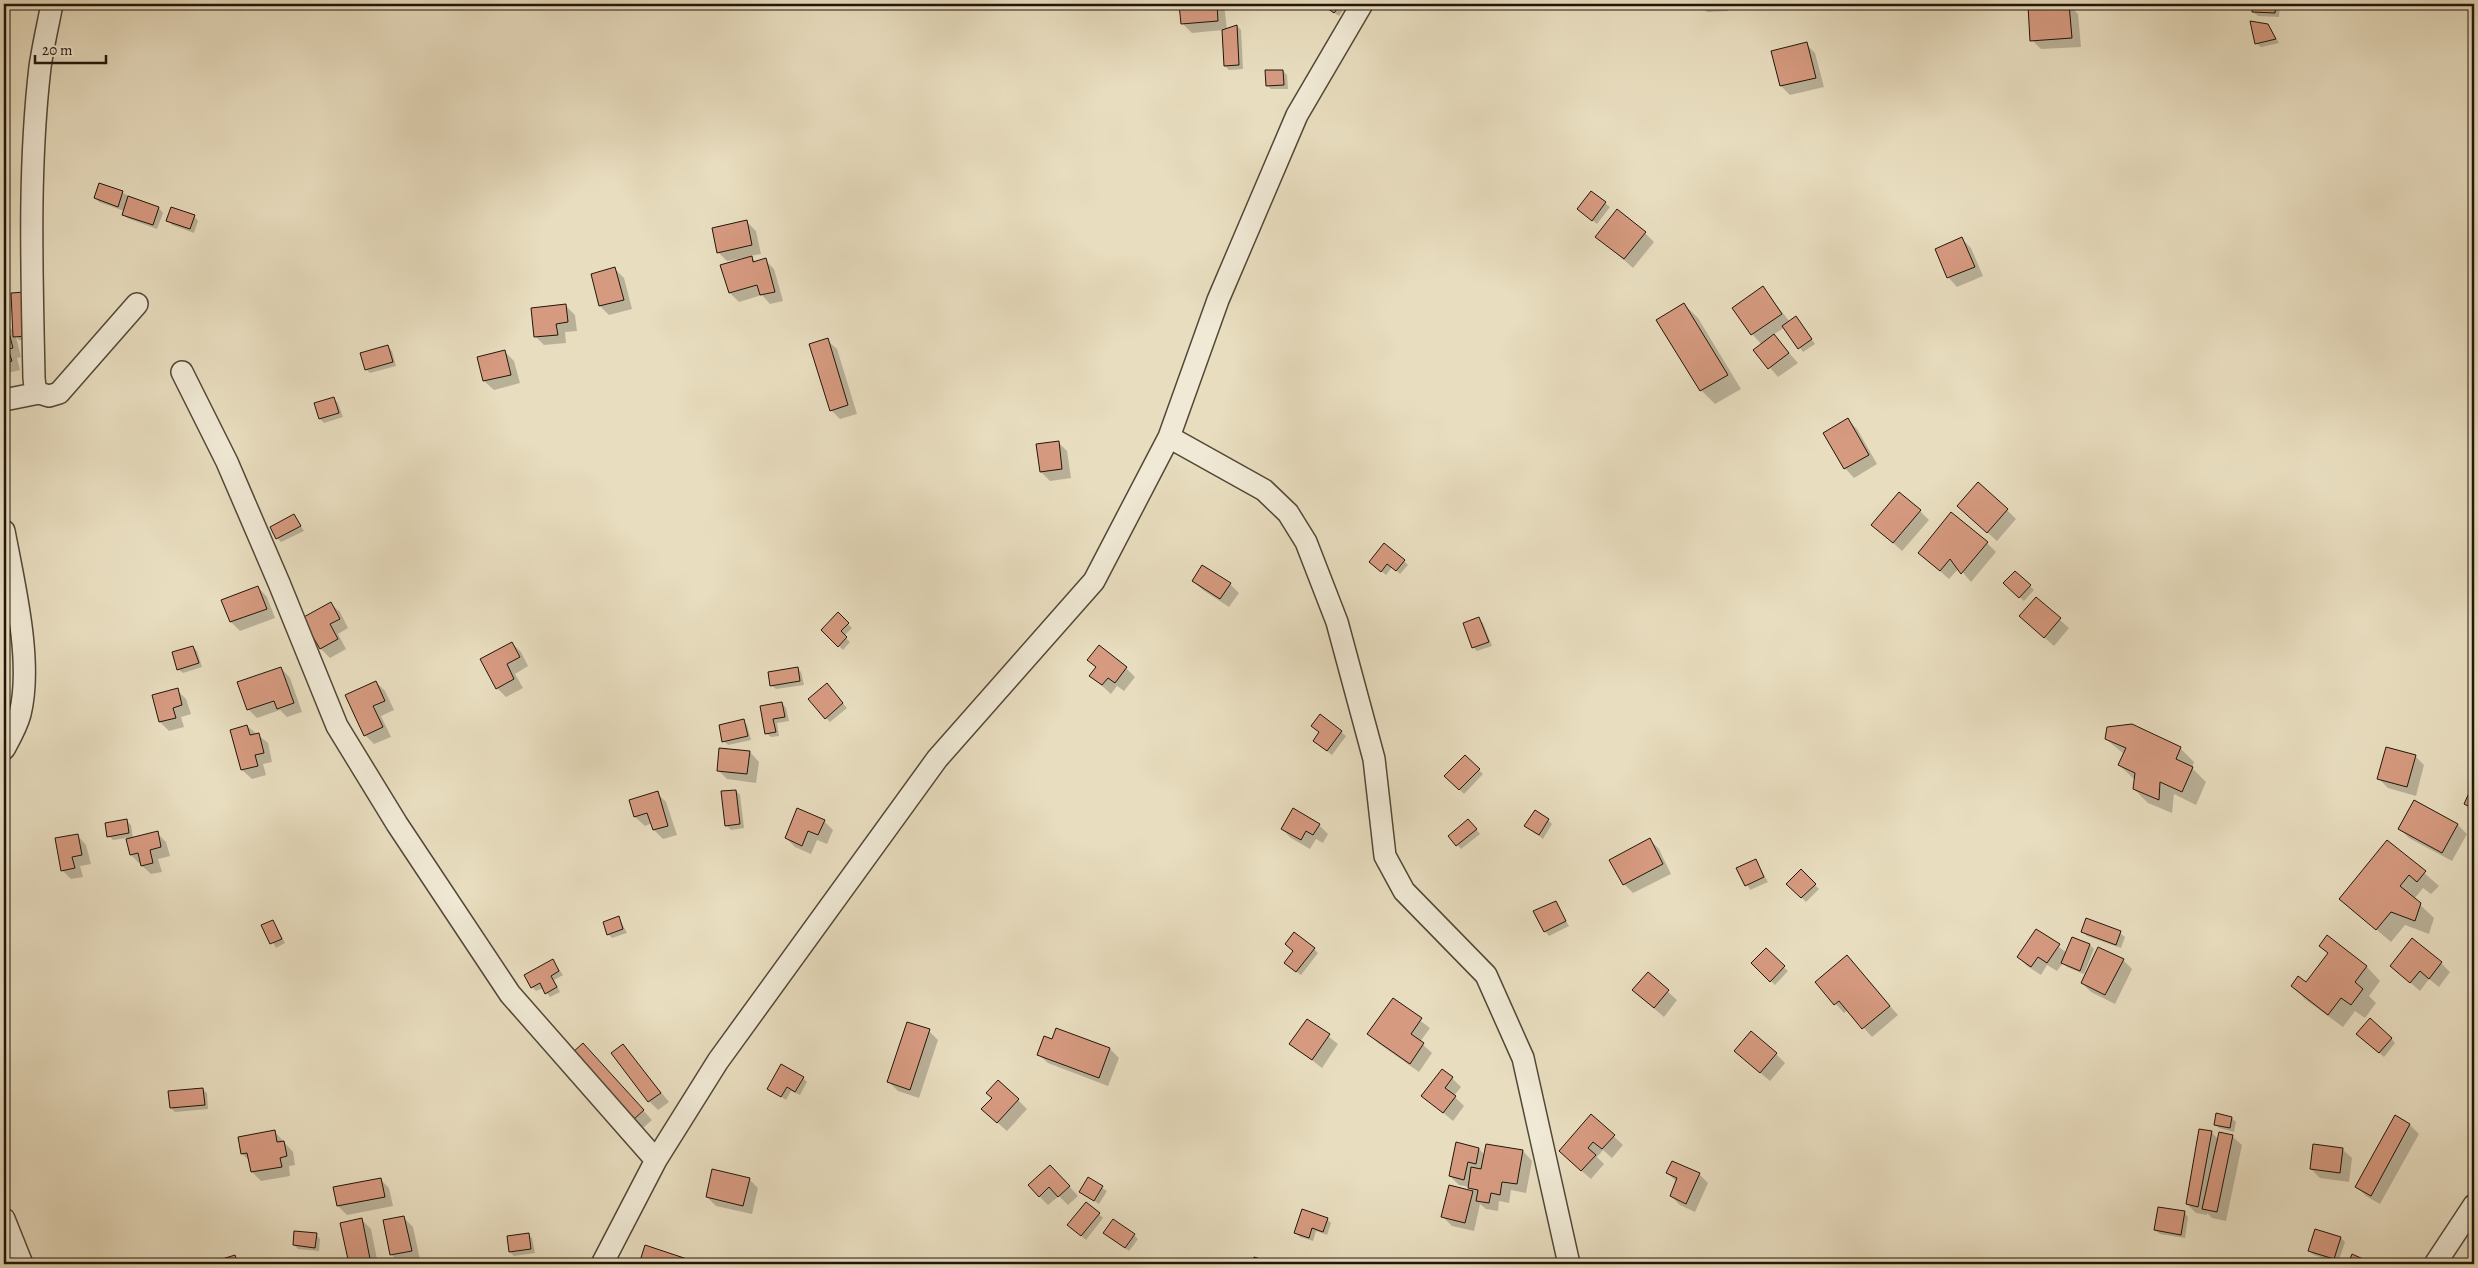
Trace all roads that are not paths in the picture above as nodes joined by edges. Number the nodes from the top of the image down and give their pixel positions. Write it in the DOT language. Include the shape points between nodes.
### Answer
graph roads {
  1 [pos="52,4"];
  2 [pos="1362,4"];
  3 [pos="137,304"];
  4 [pos="182,372"];
  5 [pos="39,393"];
  6 [pos="4,400"];
  7 [pos="1169,437"];
  8 [pos="4,531"];
  9 [pos="4,749"];
  10 [pos="656,1160"];
  11 [pos="2474,1205"];
  12 [pos="4,1219"];
  13 [pos="22,1264"];
  14 [pos="602,1264"];
  15 [pos="1569,1264"];
  16 [pos="2435,1264"];
  1 -- 5 [label="street" via="40,66 34,166 31,262 34,378"];
  2 -- 7 [label="street" via="1297,115 1218,300"];
  3 -- 5 [label="street" via="59,393 49,396"];
  4 -- 10 [label="street" via="227,462 337,726 397,824 510,994"];
  5 -- 6 [label="street"];
  7 -- 10 [label="street" via="1094,581 937,758 718,1061"];
  7 -- 15 [label="street" via="1264,490 1288,513 1306,542 1337,622 1374,759 1385,856 1404,891 1486,976 1522,1058"];
  8 -- 9 [label="street" via="21,634 24,684 20,714"];
  10 -- 14 [label="street"];
  11 -- 16 [label="street"];
  12 -- 13 [label="street"];
}
